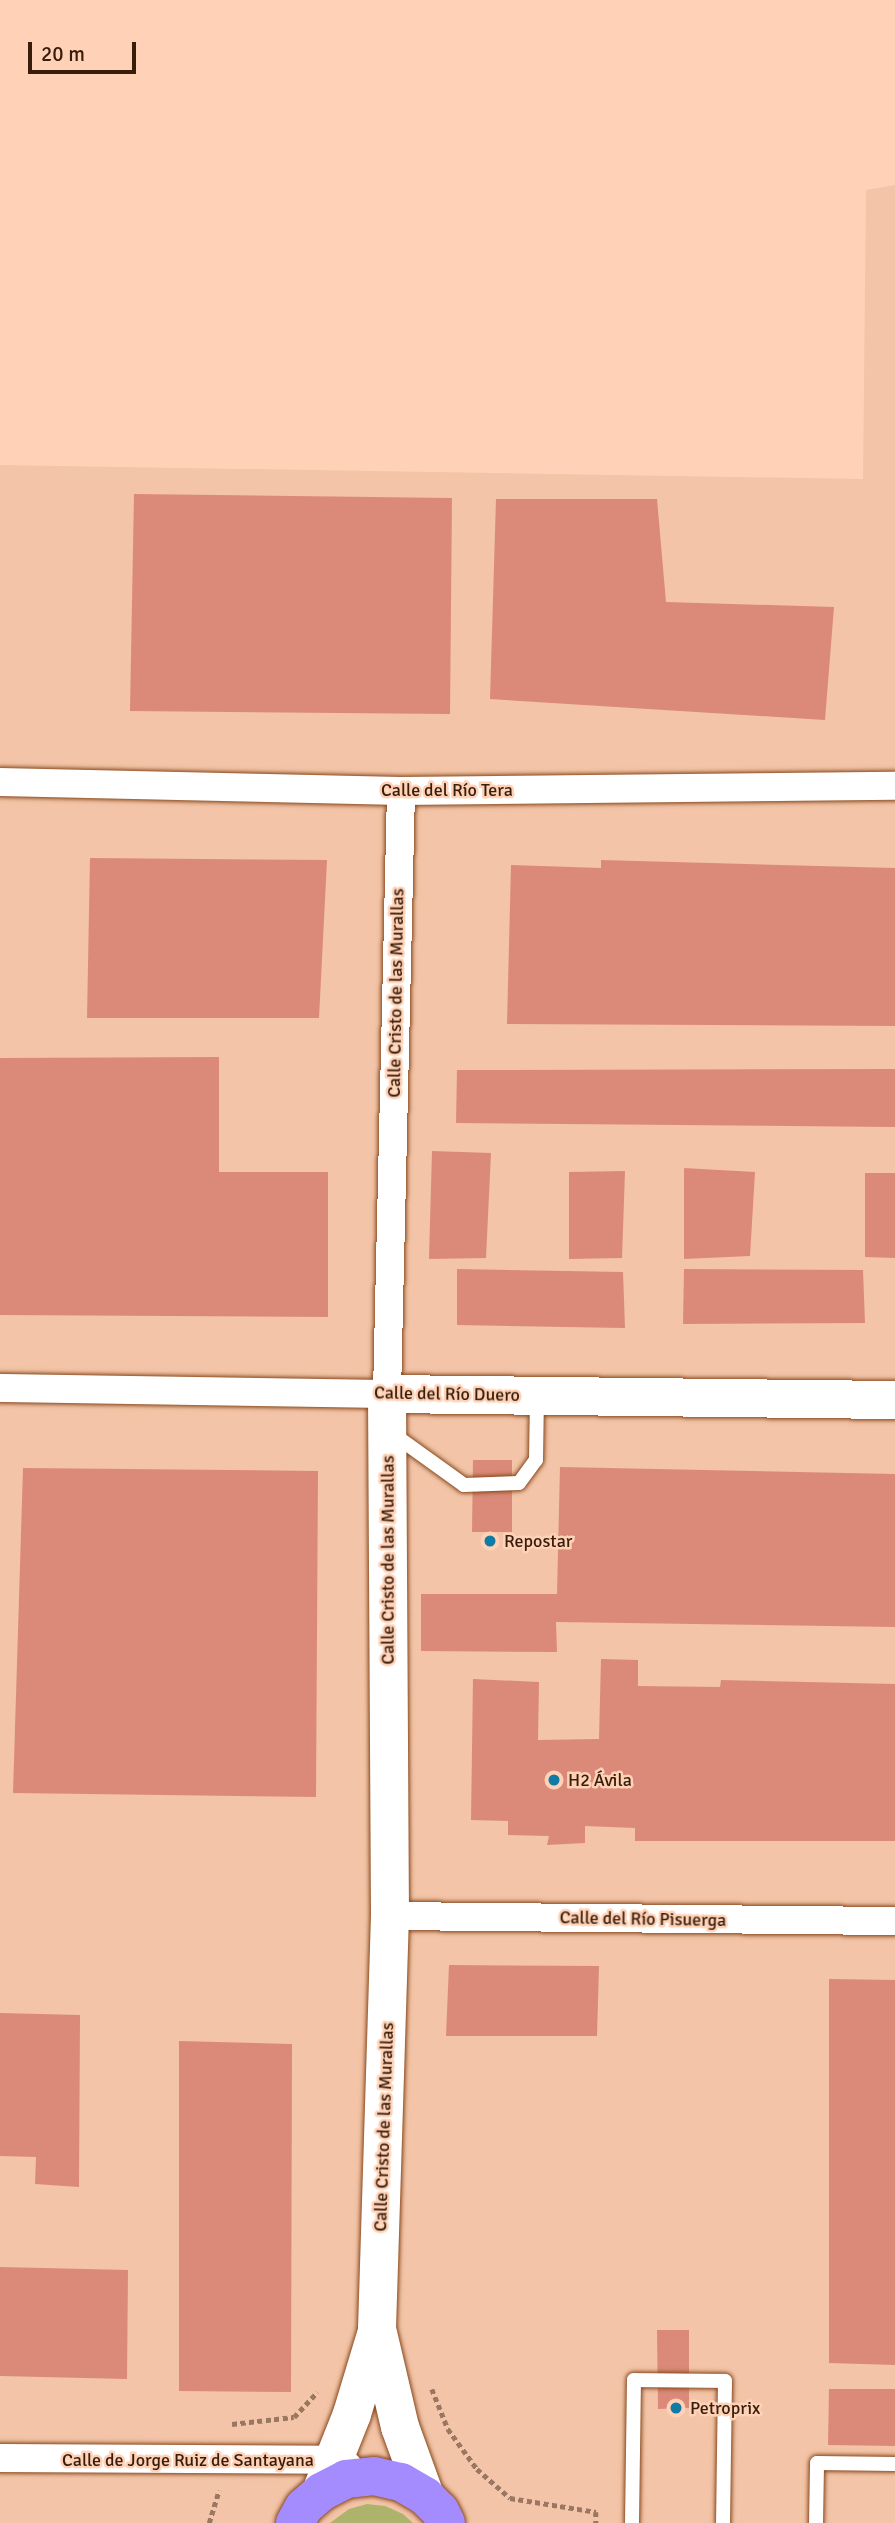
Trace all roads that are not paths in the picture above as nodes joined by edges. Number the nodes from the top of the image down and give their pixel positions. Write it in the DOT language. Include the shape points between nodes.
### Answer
graph roads {
  1 [pos="0,782"];
  2 [pos="895,786"];
  3 [pos="401,791"];
  4 [pos="0,1388"];
  5 [pos="537,1396"];
  6 [pos="895,1400"];
  7 [pos="387,1412"];
  8 [pos="390,1916"];
  9 [pos="895,1921"];
  10 [pos="377,2329"];
  11 [pos="0,2458"];
  12 [pos="895,2465"];
  13 [pos="313,2496"];
  14 [pos="446,2513"];
  15 [pos="267,2523"];
  16 [pos="632,2523"];
  17 [pos="723,2523"];
  18 [pos="816,2523"];
  1 -- 3 [label="street, Calle del Río Tera"];
  2 -- 3 [label="street, Calle del Río Tera"];
  3 -- 7 [label="street, Calle Cristo de las Murallas"];
  4 -- 7 [label="street, Calle del Río Duero"];
  5 -- 6 [label="street, Calle del Río Duero"];
  5 -- 7 [label="street, Calle del Río Duero"];
  5 -- 7 [label="lane" via="536,1460 519,1483 464,1485"];
  7 -- 8 [label="street, Calle Cristo de las Murallas"];
  8 -- 9 [label="street, Calle del Río Pisuerga"];
  8 -- 10 [label="street, Calle Cristo de las Murallas"];
  10 -- 13 [label="street, Calle Cristo de las Murallas" via="352,2414"];
  10 -- 14 [label="street, Calle Cristo de las Murallas" via="400,2427"];
  11 -- 13 [label="street, Calle de Jorge Ruiz de Santayana"];
  12 -- 18 [label="lane" via="817,2463"];
  13 -- 14 [label="highway, Calle de Jorge Ruiz de Santayana" via="346,2480 374,2476 401,2482"];
  13 -- 15 [label="highway, Calle de Jorge Ruiz de Santayana"];
  16 -- 17 [label="lane" via="634,2380 725,2381"];
}
